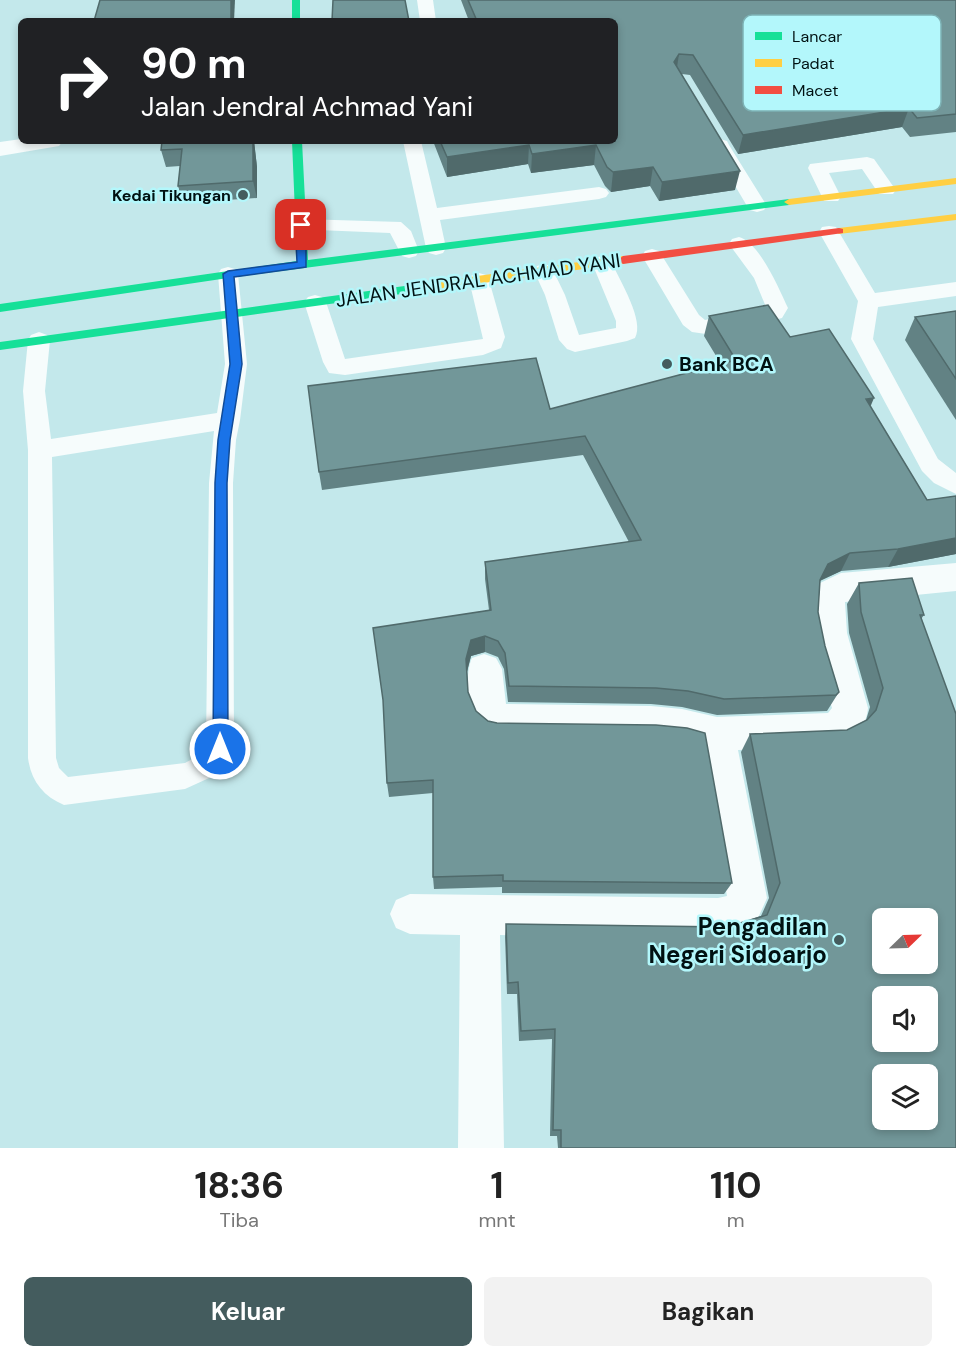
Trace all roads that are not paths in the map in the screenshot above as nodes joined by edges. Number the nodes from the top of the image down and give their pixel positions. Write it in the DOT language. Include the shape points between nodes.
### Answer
graph roads {
  1 [pos="296,0"];
  2 [pos="425,0"];
  3 [pos="296,18"];
  4 [pos="428,18"];
  5 [pos="711,129"];
  6 [pos="32,144"];
  7 [pos="297,144"];
  8 [pos="413,144"];
  9 [pos="0,149"];
  10 [pos="956,181"];
  11 [pos="886,190"];
  12 [pos="599,193"];
  13 [pos="831,197"];
  14 [pos="549,199"];
  15 [pos="757,206"];
  16 [pos="428,215"];
  17 [pos="956,217"];
  18 [pos="301,225"];
  19 [pos="562,232"];
  20 [pos="829,232"];
  21 [pos="739,244"];
  22 [pos="436,248"];
  23 [pos="409,251"];
  24 [pos="652,256"];
  25 [pos="602,263"];
  26 [pos="303,265"];
  27 [pos="544,271"];
  28 [pos="228,274"];
  29 [pos="479,280"];
  30 [pos="956,289"];
  31 [pos="868,301"];
  32 [pos="315,302"];
  33 [pos="0,308"];
  34 [pos="232,314"];
  35 [pos="39,340"];
  36 [pos="0,346"];
  37 [pos="229,420"];
  38 [pos="40,450"];
  39 [pos="956,485"];
  40 [pos="956,577"];
  41 [pos="484,669"];
  42 [pos="717,734"];
  43 [pos="410,914"];
  44 [pos="480,915"];
  45 [pos="481,1148"];
  1 -- 3 [label="main road"];
  2 -- 4 [label="lane"];
  5 -- 15 [label="lane"];
  6 -- 9 [label="street"];
  7 -- 18 [label="main road"];
  8 -- 16 [label="lane"];
  10 -- 11 [label="main road, JALAN JENDRAL ACHMAD YANI"];
  11 -- 13 [label="main road, JALAN JENDRAL ACHMAD YANI"];
  11 -- 13 [label="lane" via="867,163 817,168"];
  12 -- 14 [label="lane"];
  13 -- 15 [label="main road, JALAN JENDRAL ACHMAD YANI"];
  14 -- 16 [label="lane"];
  14 -- 19 [label="lane"];
  15 -- 19 [label="main road, JALAN JENDRAL ACHMAD YANI"];
  16 -- 22 [label="lane"];
  17 -- 20 [label="main road, JALAN JENDRAL ACHMAD YANI"];
  18 -- 23 [label="lane" via="394,227 401,231"];
  18 -- 26 [label="main road"];
  19 -- 22 [label="main road, JALAN JENDRAL ACHMAD YANI"];
  20 -- 21 [label="main road, JALAN JENDRAL ACHMAD YANI"];
  20 -- 31 [label="lane"];
  21 -- 24 [label="main road, JALAN JENDRAL ACHMAD YANI"];
  21 -- 24 [label="lane" via="763,276 777,308 764,316 706,327 691,320"];
  22 -- 23 [label="main road, JALAN JENDRAL ACHMAD YANI"];
  23 -- 26 [label="main road, JALAN JENDRAL ACHMAD YANI"];
  24 -- 25 [label="main road, JALAN JENDRAL ACHMAD YANI"];
  25 -- 27 [label="main road, JALAN JENDRAL ACHMAD YANI"];
  25 -- 27 [label="lane" via="627,321 627,333 575,344 570,340"];
  26 -- 28 [label="main road, JALAN JENDRAL ACHMAD YANI"];
  27 -- 29 [label="main road, JALAN JENDRAL ACHMAD YANI"];
  28 -- 33 [label="main road, JALAN JENDRAL ACHMAD YANI"];
  28 -- 34 [label="lane"];
  29 -- 32 [label="main road, JALAN JENDRAL ACHMAD YANI"];
  29 -- 32 [label="lane" via="493,344 345,367 337,367 334,362"];
  30 -- 31 [label="lane"];
  31 -- 39 [label="lane" via="862,339 930,465"];
  32 -- 34 [label="main road, JALAN JENDRAL ACHMAD YANI"];
  34 -- 35 [label="main road, JALAN JENDRAL ACHMAD YANI"];
  34 -- 37 [label="lane" via="236,364"];
  35 -- 36 [label="main road, JALAN JENDRAL ACHMAD YANI"];
  35 -- 38 [label="lane" via="34,391"];
  37 -- 38 [label="lane"];
  37 -- 38 [label="lane" via="221,483 220,749 215,762 185,776 64,791 44,772"];
  40 -- 42 [label="street" via="841,587 828,598 828,629 850,708 844,724 835,729"];
  41 -- 42 [label="street" via="489,711 497,720 651,722"];
  42 -- 44 [label="street" via="747,898 740,913 718,918"];
  43 -- 44 [label="street"];
  44 -- 45 [label="street"];
}
